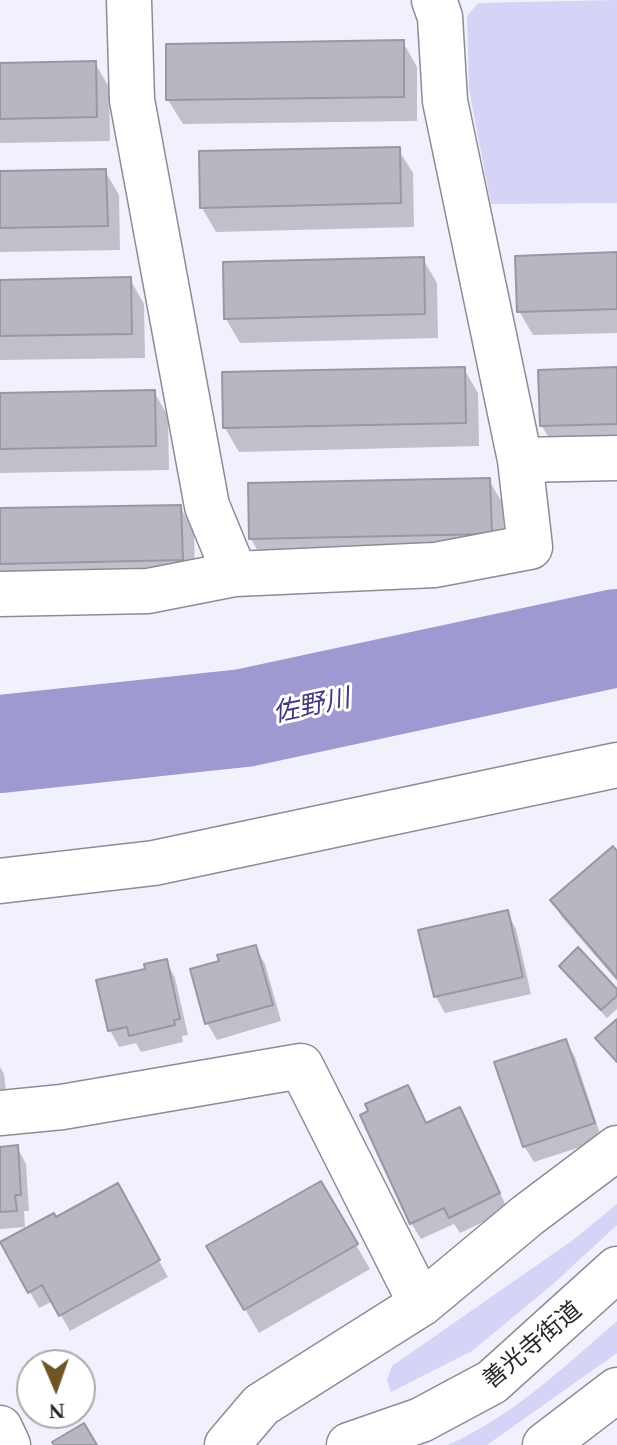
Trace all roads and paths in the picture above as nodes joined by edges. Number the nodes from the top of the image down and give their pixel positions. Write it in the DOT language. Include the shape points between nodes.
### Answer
graph roads {
  1 [pos="129,0"];
  2 [pos="434,0"];
  3 [pos="617,458"];
  4 [pos="520,460"];
  5 [pos="235,574"];
  6 [pos="0,594"];
  7 [pos="617,765"];
  8 [pos="0,881"];
  9 [pos="0,1113"];
  10 [pos="617,1148"];
  11 [pos="617,1269"];
  12 [pos="421,1304"];
  13 [pos="617,1390"];
  14 [pos="0,1428"];
  15 [pos="8,1445"];
  16 [pos="227,1445"];
  17 [pos="349,1445"];
  18 [pos="545,1445"];
  1 -- 5 [label="street" via="132,100 207,506"];
  2 -- 4 [label="street" via="440,17 445,101"];
  3 -- 4 [label="street"];
  4 -- 5 [label="street" via="530,547 435,565"];
  5 -- 6 [label="street" via="148,591"];
  7 -- 8 [label="street" via="154,863"];
  9 -- 12 [label="street" via="301,1066"];
  10 -- 12 [label="street"];
  11 -- 17 [label="street, 善光寺街道" via="492,1382 421,1420"];
  12 -- 16 [label="street" via="261,1405"];
  13 -- 18 [label="street"];
  14 -- 15 [label="street"];
}
